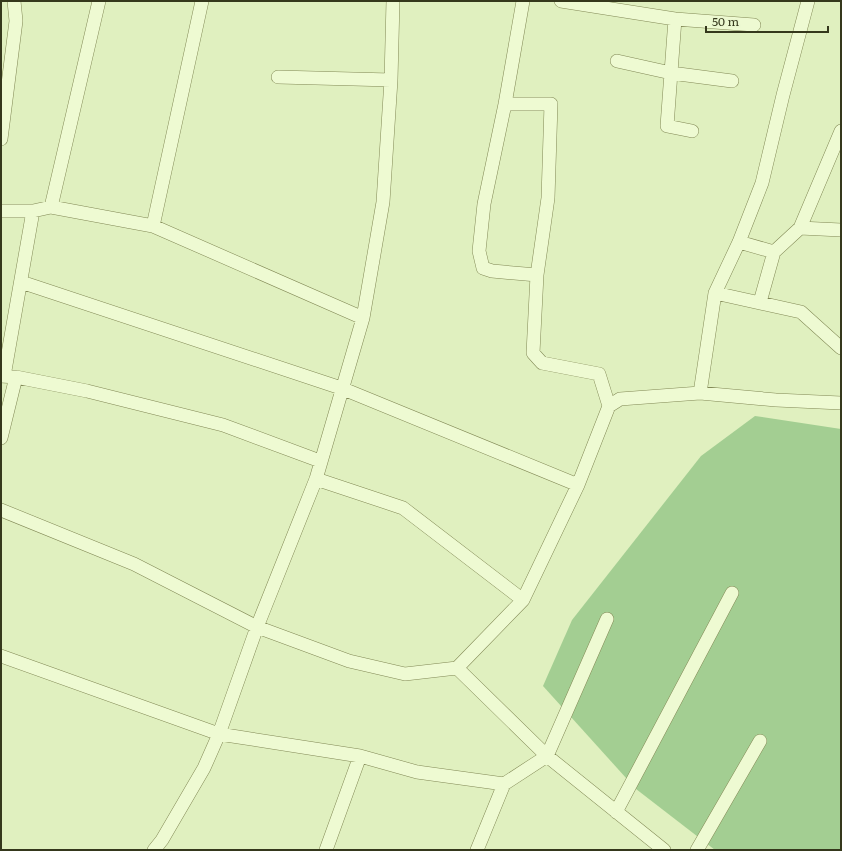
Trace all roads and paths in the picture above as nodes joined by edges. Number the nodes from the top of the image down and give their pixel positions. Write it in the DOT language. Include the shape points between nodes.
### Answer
graph roads {
  1 [pos="14,1"];
  2 [pos="100,1"];
  3 [pos="202,1"];
  4 [pos="393,1"];
  5 [pos="523,1"];
  6 [pos="561,1"];
  7 [pos="808,1"];
  8 [pos="675,19"];
  9 [pos="754,25"];
  10 [pos="617,61"];
  11 [pos="671,73"];
  12 [pos="278,77"];
  13 [pos="391,80"];
  14 [pos="732,80"];
  15 [pos="505,104"];
  16 [pos="692,131"];
  17 [pos="841,131"];
  18 [pos="1,139"];
  19 [pos="51,207"];
  20 [pos="1,211"];
  21 [pos="33,211"];
  22 [pos="154,226"];
  23 [pos="800,228"];
  24 [pos="841,230"];
  25 [pos="739,242"];
  26 [pos="774,252"];
  27 [pos="537,275"];
  28 [pos="21,282"];
  29 [pos="715,293"];
  30 [pos="760,302"];
  31 [pos="363,318"];
  32 [pos="841,348"];
  33 [pos="7,376"];
  34 [pos="341,388"];
  35 [pos="700,393"];
  36 [pos="841,403"];
  37 [pos="609,406"];
  38 [pos="1,438"];
  39 [pos="320,461"];
  40 [pos="316,479"];
  41 [pos="578,485"];
  42 [pos="1,510"];
  43 [pos="732,593"];
  44 [pos="523,600"];
  45 [pos="607,619"];
  46 [pos="257,627"];
  47 [pos="1,656"];
  48 [pos="457,668"];
  49 [pos="219,734"];
  50 [pos="760,741"];
  51 [pos="360,756"];
  52 [pos="547,756"];
  53 [pos="504,784"];
  54 [pos="616,812"];
  55 [pos="154,850"];
  56 [pos="326,850"];
  57 [pos="477,850"];
  58 [pos="664,850"];
  59 [pos="698,850"];
  1 -- 18 [label="street" via="16,21"];
  2 -- 19 [label="street"];
  3 -- 22 [label="street"];
  4 -- 13 [label="street"];
  5 -- 15 [label="street"];
  6 -- 8 [label="street"];
  7 -- 25 [label="street" via="762,183"];
  8 -- 9 [label="street"];
  8 -- 11 [label="street"];
  10 -- 11 [label="street"];
  11 -- 14 [label="street"];
  11 -- 16 [label="street" via="667,126"];
  12 -- 13 [label="street"];
  13 -- 31 [label="street" via="383,202"];
  15 -- 27 [label="street" via="551,104 548,198"];
  15 -- 27 [label="street" via="484,204 479,251 483,268"];
  17 -- 23 [label="street"];
  19 -- 21 [label="street"];
  19 -- 22 [label="street"];
  20 -- 21 [label="street"];
  21 -- 28 [label="street"];
  22 -- 31 [label="street"];
  23 -- 24 [label="street"];
  23 -- 26 [label="street"];
  25 -- 26 [label="street"];
  25 -- 29 [label="street"];
  26 -- 30 [label="street"];
  27 -- 37 [label="street" via="533,353 542,363 599,374"];
  28 -- 33 [label="street"];
  28 -- 34 [label="street"];
  29 -- 30 [label="street"];
  29 -- 35 [label="street"];
  30 -- 32 [label="street" via="801,312"];
  31 -- 34 [label="street"];
  33 -- 38 [label="street"];
  33 -- 39 [label="street" via="87,391 223,425"];
  34 -- 39 [label="street"];
  34 -- 41 [label="street"];
  35 -- 36 [label="street"];
  35 -- 37 [label="street" via="620,399"];
  37 -- 41 [label="street"];
  39 -- 40 [label="street"];
  40 -- 44 [label="street" via="403,508"];
  40 -- 46 [label="street"];
  41 -- 44 [label="street"];
  42 -- 46 [label="street" via="134,564"];
  43 -- 54 [label="street"];
  44 -- 48 [label="street"];
  45 -- 52 [label="street"];
  46 -- 48 [label="street" via="349,661 405,674"];
  46 -- 49 [label="street"];
  47 -- 49 [label="street"];
  48 -- 52 [label="street"];
  49 -- 51 [label="street"];
  49 -- 55 [label="street" via="204,768"];
  50 -- 59 [label="street"];
  51 -- 53 [label="street" via="417,772"];
  51 -- 56 [label="street"];
  52 -- 53 [label="street"];
  52 -- 54 [label="street"];
  53 -- 57 [label="street"];
  54 -- 58 [label="street"];
}
